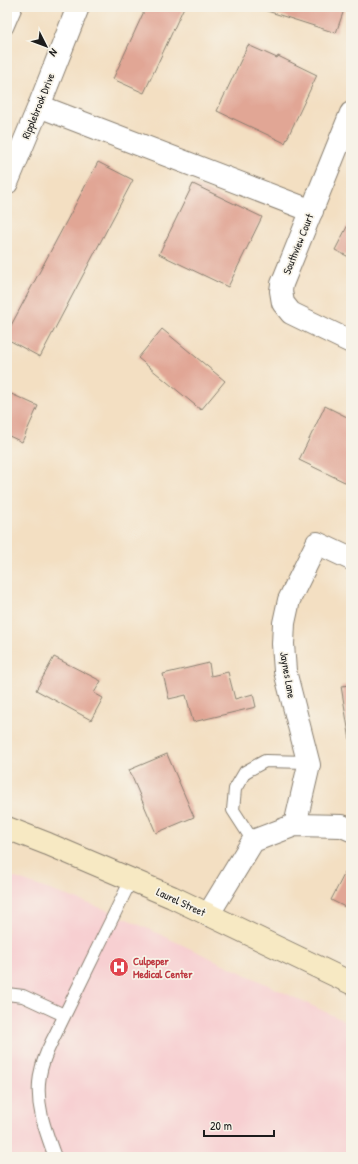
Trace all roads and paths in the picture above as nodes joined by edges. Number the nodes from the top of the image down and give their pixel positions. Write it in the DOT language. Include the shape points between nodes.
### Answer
graph roads {
  1 [pos="16,7"];
  2 [pos="78,7"];
  3 [pos="7,28"];
  4 [pos="39,106"];
  5 [pos="351,113"];
  6 [pos="7,183"];
  7 [pos="312,211"];
  8 [pos="351,342"];
  9 [pos="351,559"];
  10 [pos="308,762"];
  11 [pos="295,825"];
  12 [pos="7,828"];
  13 [pos="351,830"];
  14 [pos="253,841"];
  15 [pos="131,880"];
  16 [pos="208,915"];
  17 [pos="351,983"];
  18 [pos="7,994"];
  19 [pos="64,1015"];
  20 [pos="55,1157"];
  1 -- 3 [label="lane"];
  2 -- 4 [label="street, Ripplebrook Drive"];
  4 -- 6 [label="street, Ripplebrook Drive"];
  4 -- 7 [label="street"];
  5 -- 7 [label="street, Southview Court"];
  7 -- 8 [label="street, Southview Court" via="282,284 283,303 291,313"];
  9 -- 10 [label="street, Jaynes Lane" via="317,543 289,600 284,623 285,671"];
  10 -- 11 [label="street, Jaynes Lane"];
  10 -- 14 [label="lane" via="265,761 244,772 235,789 233,810"];
  11 -- 13 [label="street" via="342,826"];
  11 -- 14 [label="street"];
  12 -- 15 [label="street, Laurel Street"];
  14 -- 16 [label="street"];
  15 -- 16 [label="street, Laurel Street"];
  15 -- 19 [label="lane"];
  16 -- 17 [label="street, Laurel Street"];
  18 -- 19 [label="lane" via="23,996"];
  19 -- 20 [label="lane" via="47,1052 40,1075 41,1117"];
}
